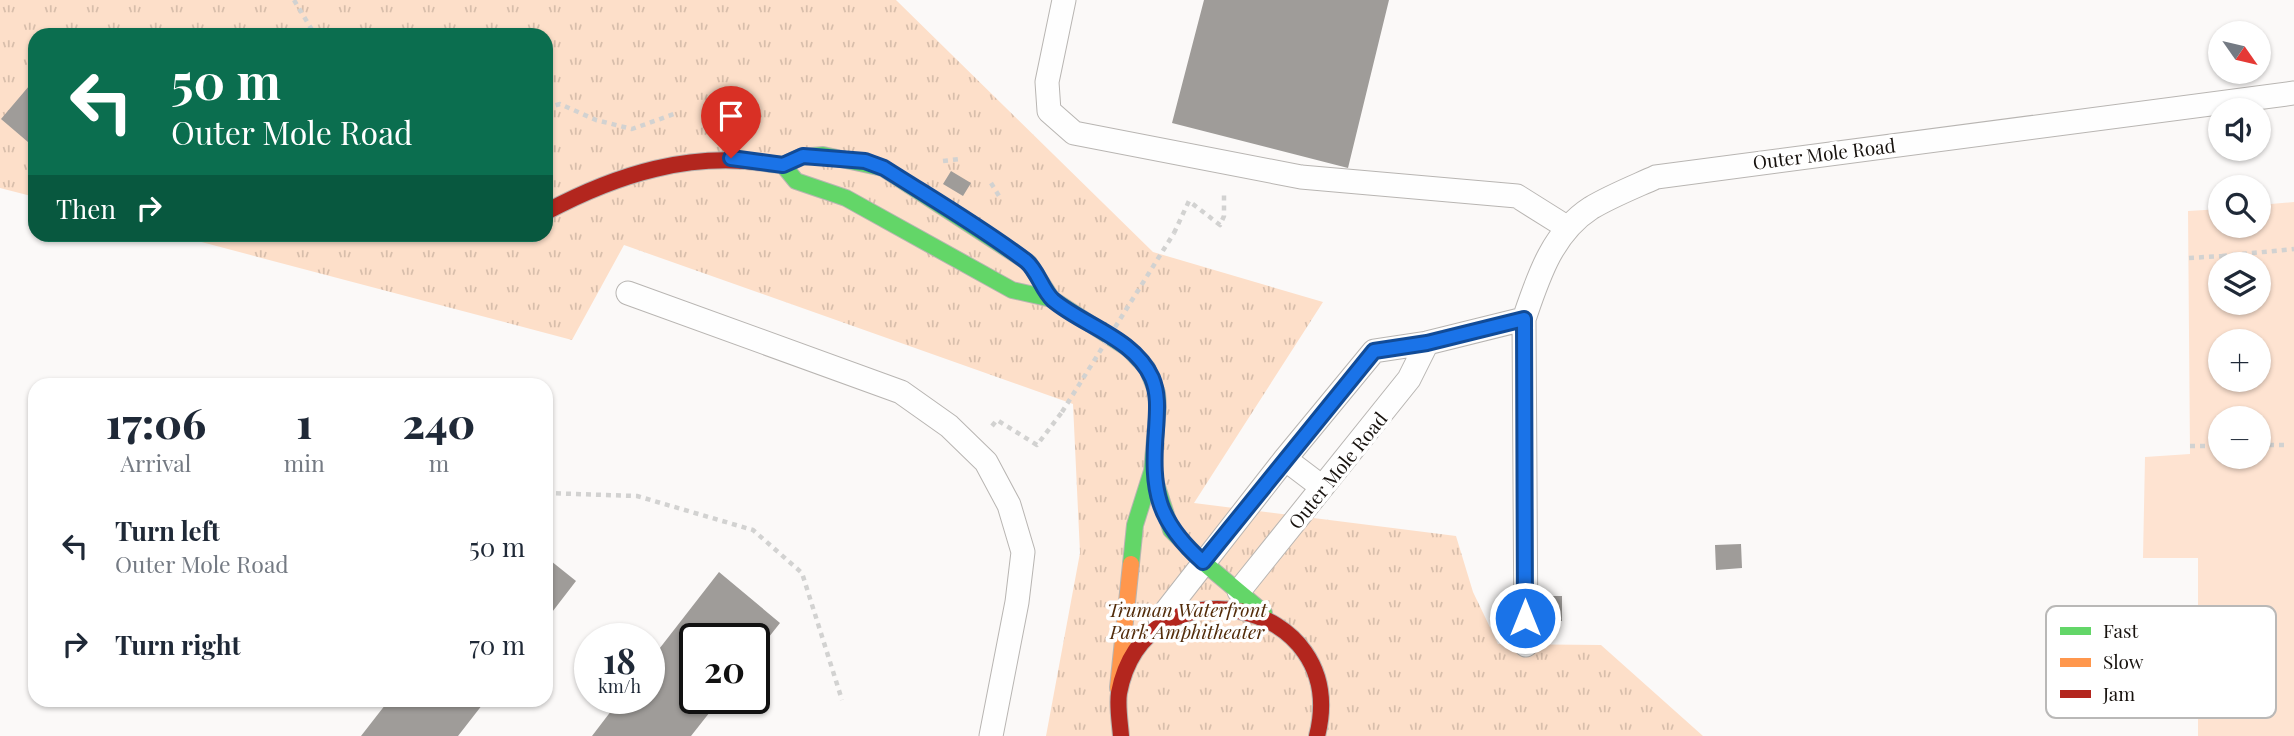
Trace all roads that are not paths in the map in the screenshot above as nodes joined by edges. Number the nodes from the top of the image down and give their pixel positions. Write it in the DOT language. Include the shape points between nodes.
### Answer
graph roads {
  1 [pos="1064,0"];
  2 [pos="2294,93"];
  3 [pos="783,165"];
  4 [pos="884,168"];
  5 [pos="869,198"];
  6 [pos="553,208"];
  7 [pos="1568,228"];
  8 [pos="628,293"];
  9 [pos="1052,299"];
  10 [pos="1524,319"];
  11 [pos="1427,343"];
  12 [pos="1284,459"];
  13 [pos="1152,471"];
  14 [pos="1322,487"];
  15 [pos="1203,562"];
  16 [pos="1239,592"];
  17 [pos="1284,629"];
  18 [pos="1148,635"];
  19 [pos="1526,645"];
  20 [pos="1118,688"];
  21 [pos="1320,732"];
  22 [pos="991,736"];
  23 [pos="1121,736"];
  1 -- 7 [label="lane" via="1047,82 1049,111 1074,133 1301,177 1517,196"];
  2 -- 7 [label="lane, Outer Mole Road" via="1684,171 1656,177 1601,203"];
  3 -- 4 [label="street" via="803,156 865,161"];
  3 -- 5 [label="street" via="796,181 846,198"];
  3 -- 6 [label="street" via="731,158 652,168 580,193"];
  4 -- 5 [label="street"];
  4 -- 9 [label="street" via="1029,263"];
  5 -- 9 [label="street" via="1013,290"];
  7 -- 10 [label="lane, Outer Mole Road" via="1540,272"];
  8 -- 22 [label="lane" via="901,392 949,426 986,462 1009,505 1023,552"];
  9 -- 13 [label="street" via="1129,349 1147,368 1158,407"];
  10 -- 11 [label="lane"];
  10 -- 19 [label="lane, Outer Mole Road"];
  11 -- 12 [label="lane" via="1374,351"];
  11 -- 14 [label="lane, Outer Mole Road" via="1409,379"];
  12 -- 14 [label="lane"];
  12 -- 15 [label="lane"];
  13 -- 15 [label="street" via="1171,530"];
  13 -- 20 [label="street" via="1135,525"];
  14 -- 16 [label="lane, Outer Mole Road"];
  15 -- 16 [label="street"];
  15 -- 18 [label="lane"];
  16 -- 17 [label="street"];
  17 -- 18 [label="street" via="1264,616 1234,607 1203,607 1173,617"];
  17 -- 21 [label="street" via="1312,665 1320,688"];
  18 -- 20 [label="street" via="1129,660"];
  20 -- 23 [label="street" via="1116,718"];
}
